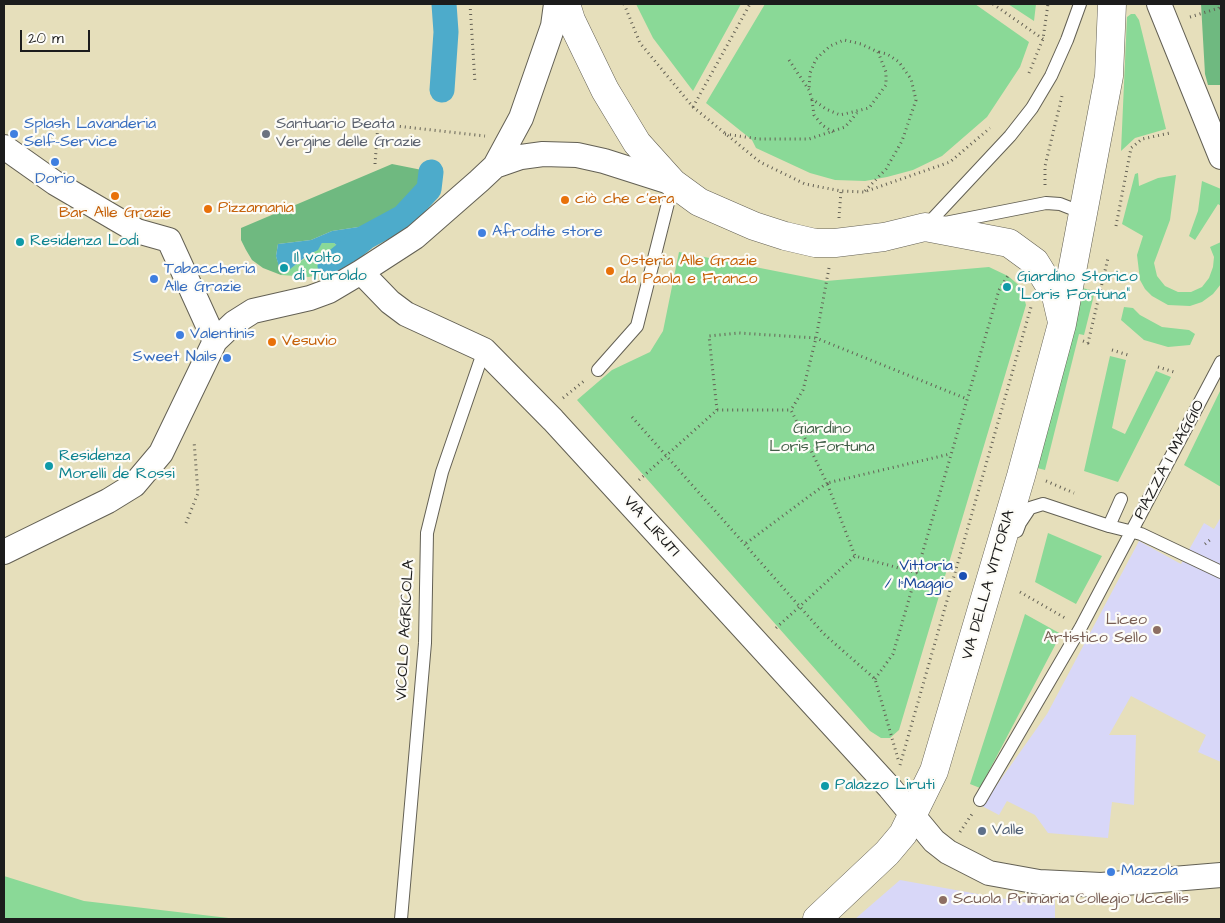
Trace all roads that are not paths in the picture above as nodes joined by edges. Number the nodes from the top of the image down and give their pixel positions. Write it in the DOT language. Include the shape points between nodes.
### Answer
graph roads {
  1 [pos="556,4"];
  2 [pos="566,4"];
  3 [pos="1080,4"];
  4 [pos="1112,4"];
  5 [pos="1159,4"];
  6 [pos="4,147"];
  7 [pos="1220,156"];
  8 [pos="495,166"];
  9 [pos="673,183"];
  10 [pos="1083,213"];
  11 [pos="925,227"];
  12 [pos="361,272"];
  13 [pos="1062,324"];
  14 [pos="215,341"];
  15 [pos="484,350"];
  16 [pos="1221,362"];
  17 [pos="598,370"];
  18 [pos="1121,499"];
  19 [pos="1109,526"];
  20 [pos="1132,532"];
  21 [pos="4,552"];
  22 [pos="1221,572"];
  23 [pos="985,599"];
  24 [pos="980,800"];
  25 [pos="914,816"];
  26 [pos="1221,875"];
  27 [pos="402,919"];
  28 [pos="818,919"];
  1 -- 8 [label="street" via="553,26 521,118"];
  2 -- 9 [label="street" via="570,20 605,90 637,143"];
  3 -- 11 [label="lane" via="1051,76 1032,108 1004,143"];
  4 -- 10 [label="street, VIA DELLA VITTORIA" via="1109,76"];
  5 -- 7 [label="street"];
  6 -- 14 [label="street" via="55,183 137,231 169,240"];
  8 -- 9 [label="street" via="543,154 577,155"];
  8 -- 12 [label="street" via="442,215"];
  9 -- 11 [label="street" via="722,214 814,243 884,237"];
  9 -- 17 [label="lane" via="637,326"];
  10 -- 11 [label="lane" via="1060,204 1046,203"];
  10 -- 13 [label="street, VIA DELLA VITTORIA"];
  11 -- 13 [label="street" via="1000,240 1025,254 1035,262 1056,296"];
  12 -- 14 [label="street" via="310,298 253,311"];
  12 -- 15 [label="street, VIA LIRUTI" via="406,314"];
  13 -- 23 [label="street, VIA DELLA VITTORIA"];
  14 -- 21 [label="street" via="161,453 134,485"];
  15 -- 25 [label="street, VIA LIRUTI" via="560,426"];
  15 -- 27 [label="lane, VICOLO AGRICOLA" via="442,472 427,533 425,643"];
  16 -- 20 [label="lane, PIAZZA I MAGGIO"];
  18 -- 19 [label="lane"];
  19 -- 20 [label="lane"];
  19 -- 23 [label="lane" via="1053,507 1035,505 1024,514"];
  20 -- 22 [label="lane"];
  20 -- 24 [label="lane, PIAZZA I MAGGIO" via="1081,627"];
  23 -- 25 [label="street, VIA DELLA VITTORIA" via="934,771"];
  25 -- 26 [label="street, VIA LIRUTI" via="934,841 948,852 989,873 1010,878 1101,885"];
  25 -- 28 [label="street, VIA DELLA VITTORIA" via="887,853"];
}
